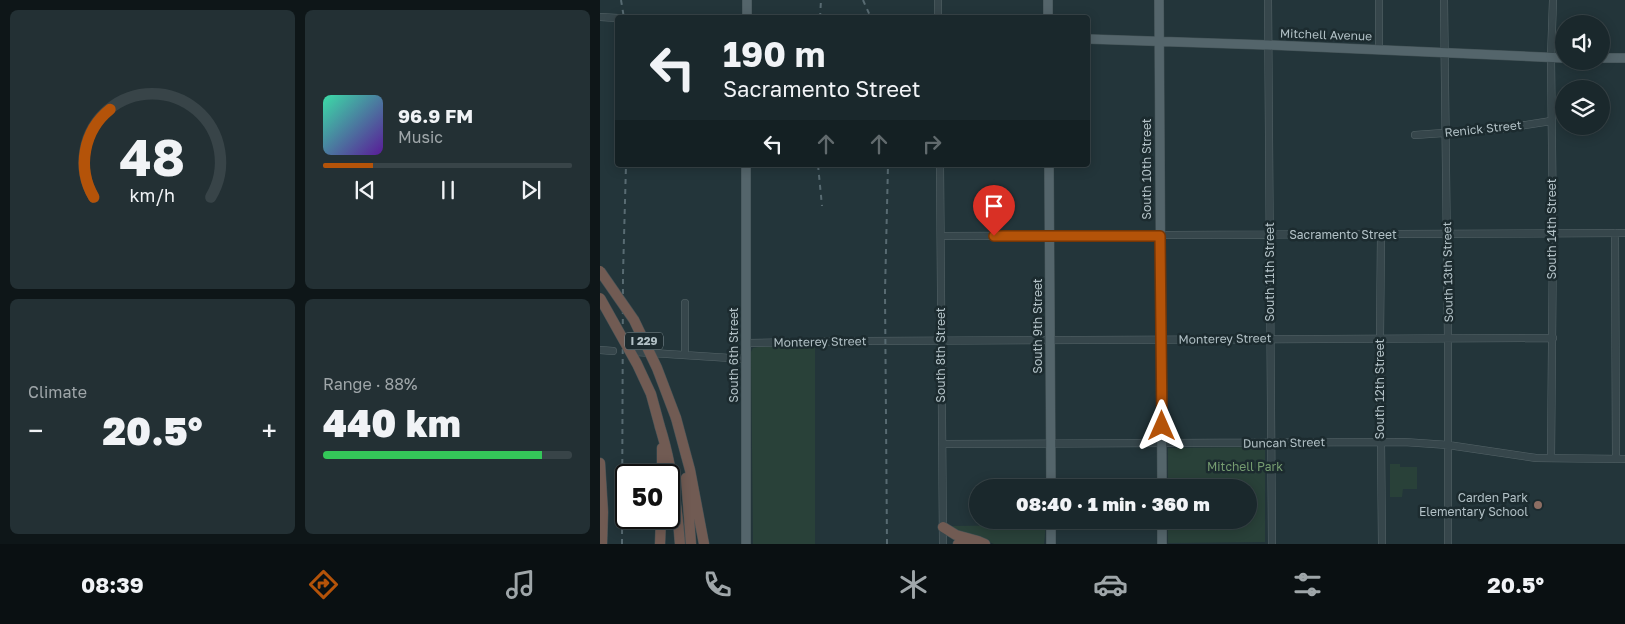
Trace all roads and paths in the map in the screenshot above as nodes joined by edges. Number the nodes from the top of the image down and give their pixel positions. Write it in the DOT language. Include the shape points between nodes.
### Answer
graph roads {
  1 [pos="747,0"];
  2 [pos="938,0"];
  3 [pos="1048,0"];
  4 [pos="1159,0"];
  5 [pos="1268,0"];
  6 [pos="1379,0"];
  7 [pos="1444,0"];
  8 [pos="1553,0"];
  9 [pos="747,15"];
  10 [pos="938,15"];
  11 [pos="1048,15"];
  12 [pos="600,17"];
  13 [pos="615,18"];
  14 [pos="1090,39"];
  15 [pos="1159,42"];
  16 [pos="1268,45"];
  17 [pos="1379,50"];
  18 [pos="1444,53"];
  19 [pos="1551,58"];
  20 [pos="1555,58"];
  21 [pos="1610,58"];
  22 [pos="1625,58"];
  23 [pos="1551,121"];
  24 [pos="1446,133"];
  25 [pos="1415,135"];
  26 [pos="746,167"];
  27 [pos="940,167"];
  28 [pos="1049,167"];
  29 [pos="1615,233"];
  30 [pos="1625,233"];
  31 [pos="1447,234"];
  32 [pos="1553,234"];
  33 [pos="1270,235"];
  34 [pos="1381,235"];
  35 [pos="941,236"];
  36 [pos="1050,236"];
  37 [pos="1160,236"];
  38 [pos="600,271"];
  39 [pos="600,298"];
  40 [pos="685,303"];
  41 [pos="1270,338"];
  42 [pos="1380,338"];
  43 [pos="1448,338"];
  44 [pos="1553,338"];
  45 [pos="1161,340"];
  46 [pos="941,341"];
  47 [pos="1050,341"];
  48 [pos="746,343"];
  49 [pos="600,350"];
  50 [pos="613,351"];
  51 [pos="636,352"];
  52 [pos="685,356"];
  53 [pos="746,359"];
  54 [pos="676,418"];
  55 [pos="660,427"];
  56 [pos="1380,442"];
  57 [pos="1271,443"];
  58 [pos="942,444"];
  59 [pos="1051,444"];
  60 [pos="1162,444"];
  61 [pos="1448,445"];
  62 [pos="1551,458"];
  63 [pos="1616,459"];
  64 [pos="1625,459"];
  65 [pos="600,463"];
  66 [pos="662,464"];
  67 [pos="1051,479"];
  68 [pos="1162,479"];
  69 [pos="942,528"];
  70 [pos="661,529"];
  71 [pos="1051,529"];
  72 [pos="1162,529"];
  73 [pos="982,543"];
  74 [pos="602,544"];
  75 [pos="660,544"];
  76 [pos="680,544"];
  77 [pos="691,544"];
  78 [pos="704,544"];
  79 [pos="746,544"];
  80 [pos="943,544"];
  81 [pos="958,544"];
  82 [pos="1051,544"];
  83 [pos="1162,544"];
  84 [pos="1272,544"];
  85 [pos="1382,544"];
  86 [pos="1448,544"];
  1 -- 9 [label="main road"];
  2 -- 10 [label="street"];
  3 -- 11 [label="main road"];
  4 -- 15 [label="main road, South 10th Street"];
  5 -- 16 [label="street, South 11th Street"];
  6 -- 17 [label="street"];
  7 -- 18 [label="street, South 13th Street"];
  8 -- 19 [label="street, South 14th Street"];
  12 -- 13 [label="street"];
  14 -- 15 [label="main road, Mitchell Avenue"];
  15 -- 16 [label="main road, Mitchell Avenue"];
  15 -- 37 [label="main road, South 10th Street"];
  16 -- 17 [label="main road, Mitchell Avenue"];
  16 -- 33 [label="street, South 11th Street"];
  17 -- 18 [label="main road, Mitchell Avenue"];
  18 -- 19 [label="main road, Mitchell Avenue"];
  18 -- 24 [label="street, South 13th Street"];
  19 -- 20 [label="main road, Mitchell Avenue"];
  19 -- 23 [label="street, South 14th Street"];
  21 -- 22 [label="main road"];
  23 -- 24 [label="street, Renick Street"];
  23 -- 32 [label="street, South 14th Street"];
  24 -- 25 [label="street, Renick Street"];
  24 -- 31 [label="street, South 13th Street"];
  26 -- 48 [label="main road, South 6th Street"];
  27 -- 35 [label="street, South 8th Street"];
  28 -- 36 [label="main road, South 9th Street"];
  29 -- 30 [label="street, Sacramento Street"];
  29 -- 32 [label="street, Sacramento Street"];
  29 -- 63 [label="street"];
  31 -- 32 [label="street, Sacramento Street"];
  31 -- 34 [label="street, Sacramento Street"];
  31 -- 43 [label="street, South 13th Street"];
  32 -- 44 [label="street, South 14th Street"];
  33 -- 34 [label="street, Sacramento Street"];
  33 -- 37 [label="street, Sacramento Street"];
  33 -- 41 [label="street, South 11th Street"];
  34 -- 42 [label="street, South 12th Street"];
  35 -- 36 [label="street, Sacramento Street"];
  35 -- 46 [label="street, South 8th Street"];
  36 -- 37 [label="street, Sacramento Street"];
  36 -- 47 [label="main road, South 9th Street"];
  37 -- 45 [label="main road, South 10th Street"];
  38 -- 54 [label="highway, I 229, bridge" via="634,320"];
  39 -- 55 [label="highway, I 229, bridge" via="651,394"];
  40 -- 52 [label="street"];
  41 -- 42 [label="street, Monterey Street"];
  41 -- 45 [label="street, Monterey Street"];
  41 -- 57 [label="street, South 11th Street"];
  42 -- 43 [label="street, Monterey Street"];
  42 -- 56 [label="street, South 12th Street"];
  43 -- 44 [label="street, Monterey Street"];
  43 -- 61 [label="street, South 13th Street"];
  44 -- 62 [label="street, South 14th Street"];
  45 -- 47 [label="street, Monterey Street"];
  45 -- 60 [label="main road, South 10th Street"];
  46 -- 47 [label="street, Monterey Street"];
  46 -- 48 [label="street, Monterey Street"];
  46 -- 58 [label="street, South 8th Street"];
  47 -- 59 [label="main road, South 9th Street"];
  48 -- 53 [label="main road, South 6th Street"];
  49 -- 50 [label="street"];
  51 -- 52 [label="street"];
  52 -- 53 [label="street"];
  53 -- 79 [label="main road, South 6th Street"];
  54 -- 77 [label="highway, I 229" via="686,474"];
  54 -- 78 [label="highway"];
  55 -- 66 [label="highway"];
  55 -- 76 [label="highway, I 229" via="673,478"];
  56 -- 57 [label="street, Duncan Street"];
  56 -- 61 [label="street, Duncan Street"];
  56 -- 85 [label="street, South 12th Street"];
  57 -- 60 [label="street, Duncan Street"];
  57 -- 84 [label="street, South 11th Street"];
  58 -- 59 [label="street, Duncan Street"];
  58 -- 69 [label="street, South 8th Street"];
  59 -- 60 [label="street, Duncan Street"];
  59 -- 67 [label="main road, South 9th Street"];
  60 -- 68 [label="main road, South 10th Street"];
  61 -- 62 [label="street, Duncan Street"];
  61 -- 86 [label="street, South 13th Street"];
  62 -- 63 [label="street, Duncan Street"];
  63 -- 64 [label="street, Duncan Street"];
  65 -- 74 [label="highway"];
  69 -- 73 [label="highway"];
  69 -- 80 [label="street, South 8th Street"];
  70 -- 75 [label="highway"];
  71 -- 82 [label="main road"];
  72 -- 83 [label="main road"];
  73 -- 81 [label="highway"];
}
